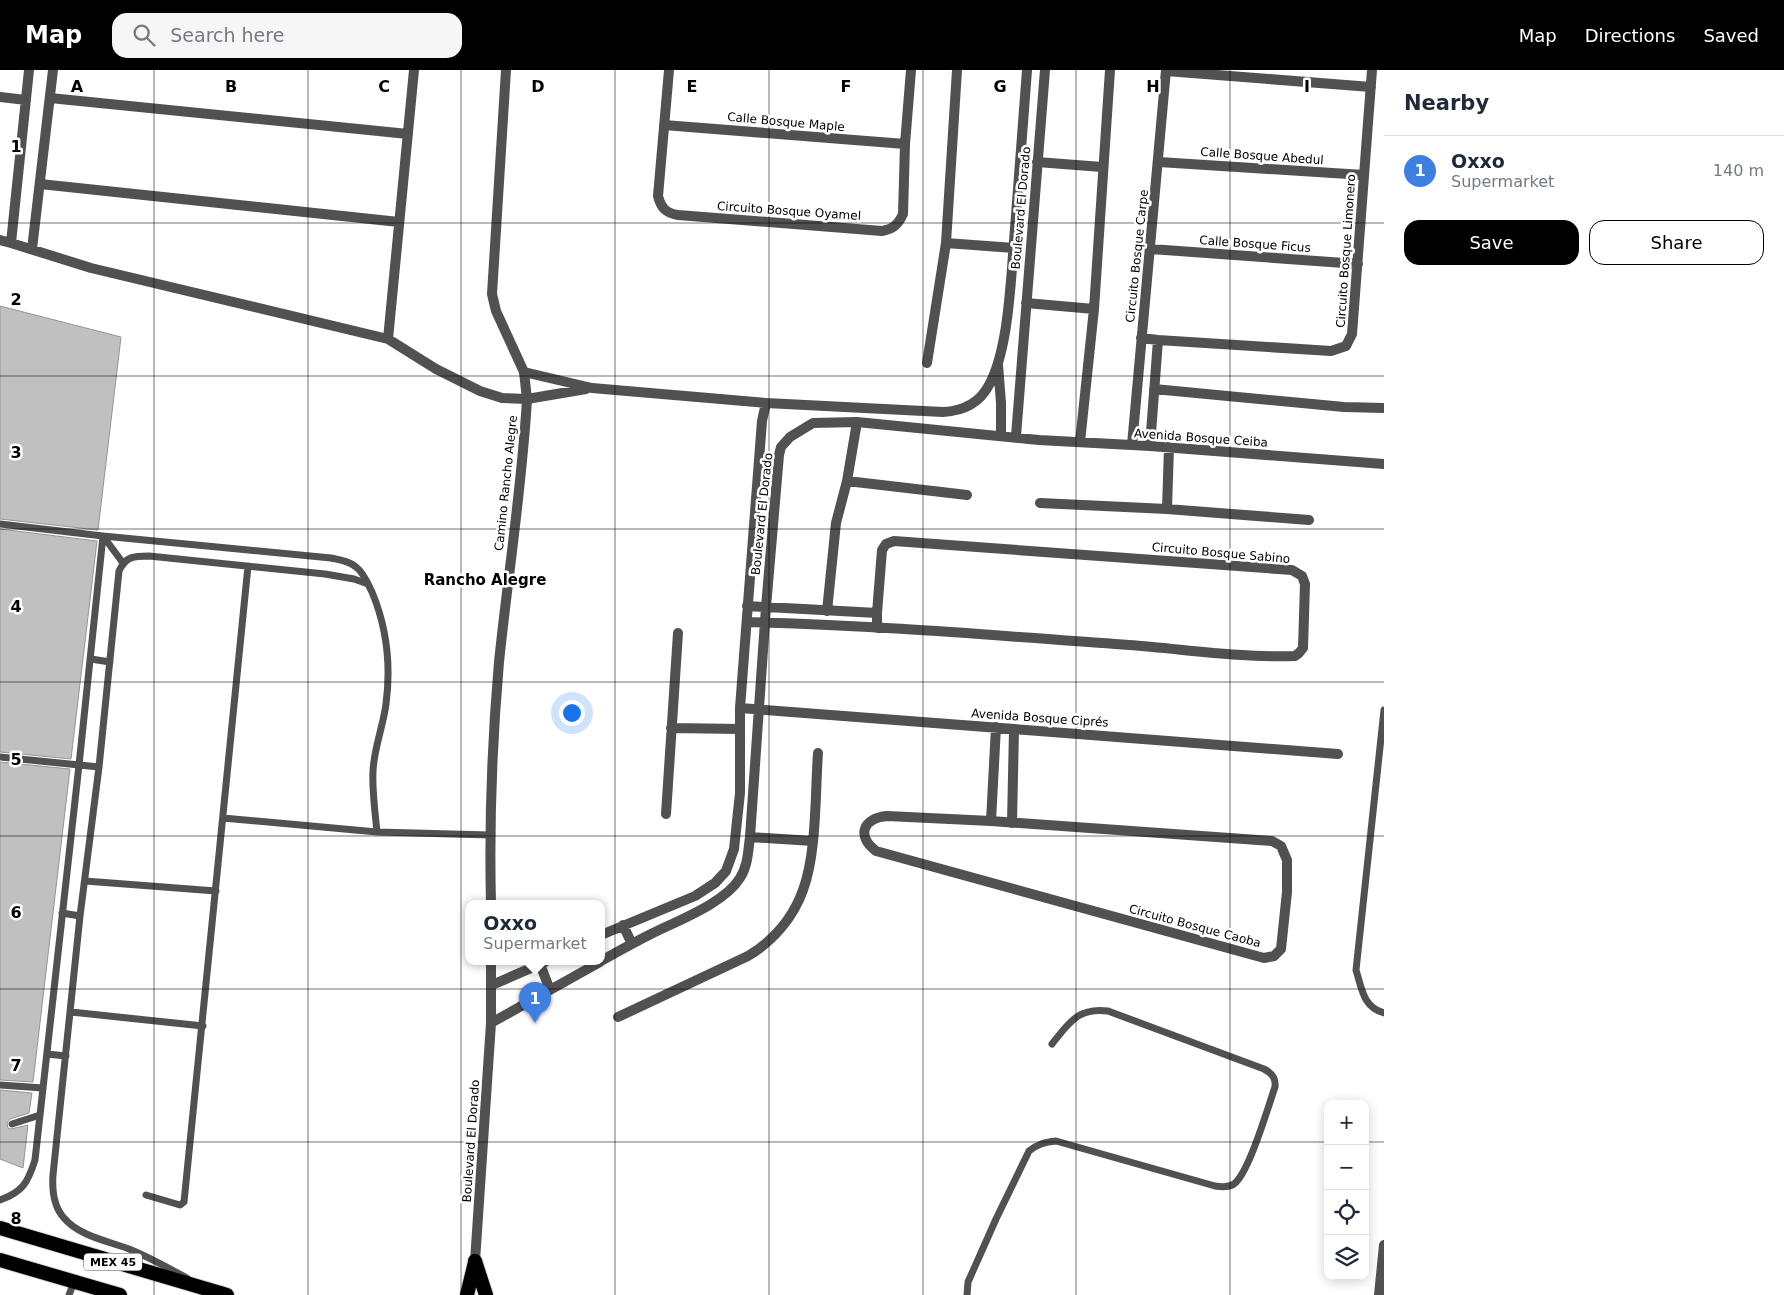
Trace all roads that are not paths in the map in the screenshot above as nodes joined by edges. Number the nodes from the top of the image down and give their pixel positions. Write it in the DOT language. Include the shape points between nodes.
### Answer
graph roads {
  1 [pos="29,70"];
  2 [pos="53,70"];
  3 [pos="414,70"];
  4 [pos="506,70"];
  5 [pos="669,70"];
  6 [pos="911,70"];
  7 [pos="957,70"];
  8 [pos="1027,70"];
  9 [pos="1045,70"];
  10 [pos="1110,70"];
  11 [pos="1166,70"];
  12 [pos="1372,70"];
  13 [pos="1371,87"];
  14 [pos="0,97"];
  15 [pos="50,98"];
  16 [pos="26,100"];
  17 [pos="664,125"];
  18 [pos="408,134"];
  19 [pos="905,144"];
  20 [pos="1037,162"];
  21 [pos="1159,162"];
  22 [pos="1102,168"];
  23 [pos="1364,175"];
  24 [pos="40,184"];
  25 [pos="399,222"];
  26 [pos="0,240"];
  27 [pos="11,242"];
  28 [pos="946,243"];
  29 [pos="1014,248"];
  30 [pos="32,249"];
  31 [pos="1151,249"];
  32 [pos="1358,264"];
  33 [pos="1026,303"];
  34 [pos="1094,309"];
  35 [pos="1141,338"];
  36 [pos="388,339"];
  37 [pos="1158,340"];
  38 [pos="998,362"];
  39 [pos="927,363"];
  40 [pos="524,372"];
  41 [pos="592,388"];
  42 [pos="1154,389"];
  43 [pos="527,399"];
  44 [pos="766,403"];
  45 [pos="1383,408"];
  46 [pos="857,422"];
  47 [pos="1001,435"];
  48 [pos="1016,436"];
  49 [pos="1080,442"];
  50 [pos="1132,446"];
  51 [pos="1150,446"];
  52 [pos="1169,447"];
  53 [pos="1384,464"];
  54 [pos="847,481"];
  55 [pos="967,495"];
  56 [pos="1040,503"];
  57 [pos="1167,509"];
  58 [pos="1309,520"];
  59 [pos="0,524"];
  60 [pos="104,536"];
  61 [pos="123,563"];
  62 [pos="248,566"];
  63 [pos="368,584"];
  64 [pos="747,606"];
  65 [pos="766,607"];
  66 [pos="827,611"];
  67 [pos="877,613"];
  68 [pos="747,622"];
  69 [pos="766,622"];
  70 [pos="877,628"];
  71 [pos="678,633"];
  72 [pos="90,659"];
  73 [pos="110,662"];
  74 [pos="740,708"];
  75 [pos="759,709"];
  76 [pos="1384,710"];
  77 [pos="996,727"];
  78 [pos="671,728"];
  79 [pos="740,729"];
  80 [pos="1014,729"];
  81 [pos="818,753"];
  82 [pos="1338,754"];
  83 [pos="0,757"];
  84 [pos="80,765"];
  85 [pos="100,767"];
  86 [pos="666,814"];
  87 [pos="223,818"];
  88 [pos="992,821"];
  89 [pos="1012,823"];
  90 [pos="377,832"];
  91 [pos="490,835"];
  92 [pos="750,837"];
  93 [pos="813,841"];
  94 [pos="85,881"];
  95 [pos="216,892"];
  96 [pos="491,900"];
  97 [pos="62,914"];
  98 [pos="80,916"];
  99 [pos="623,925"];
  100 [pos="605,933"];
  101 [pos="632,944"];
  102 [pos="605,959"];
  103 [pos="491,965"];
  104 [pos="537,965"];
  105 [pos="543,965"];
  106 [pos="594,965"];
  107 [pos="492,985"];
  108 [pos="550,990"];
  109 [pos="71,1012"];
  110 [pos="1384,1012"];
  111 [pos="618,1017"];
  112 [pos="491,1023"];
  113 [pos="202,1026"];
  114 [pos="1052,1044"];
  115 [pos="47,1054"];
  116 [pos="66,1056"];
  117 [pos="0,1085"];
  118 [pos="43,1088"];
  119 [pos="40,1115"];
  120 [pos="12,1124"];
  121 [pos="146,1195"];
  122 [pos="0,1200"];
  123 [pos="0,1228"];
  124 [pos="1384,1245"];
  125 [pos="0,1260"];
  126 [pos="475,1261"];
  127 [pos="72,1288"];
  128 [pos="206,1289"];
  129 [pos="94,1291"];
  130 [pos="120,1295"];
  131 [pos="227,1295"];
  132 [pos="467,1295"];
  133 [pos="486,1295"];
  134 [pos="967,1295"];
  135 [pos="1379,1295"];
  1 -- 16 [label="street"];
  2 -- 15 [label="street"];
  3 -- 18 [label="street"];
  4 -- 40 [label="street, Camino Rancho Alegre" via="492,294 496,311"];
  5 -- 17 [label="street, Circuito Bosque Oyamel"];
  6 -- 19 [label="street, Circuito Bosque Oyamel"];
  7 -- 28 [label="street"];
  8 -- 29 [label="street, Boulevard El Dorado"];
  9 -- 20 [label="street, Boulevard El Dorado"];
  10 -- 22 [label="street"];
  11 -- 13 [label="street"];
  11 -- 21 [label="street, Circuito Bosque Carpe"];
  12 -- 13 [label="street, Circuito Bosque Limonero"];
  13 -- 23 [label="street, Circuito Bosque Limonero"];
  14 -- 16 [label="street"];
  15 -- 18 [label="street"];
  15 -- 24 [label="street"];
  16 -- 27 [label="street"];
  17 -- 19 [label="street, Calle Bosque Maple"];
  17 -- 19 [label="street, Circuito Bosque Oyamel" via="658,196 665,211 678,215 887,230 898,224 903,214"];
  18 -- 25 [label="street"];
  20 -- 22 [label="street"];
  20 -- 33 [label="street, Boulevard El Dorado"];
  21 -- 23 [label="street, Calle Bosque Abedul"];
  21 -- 31 [label="street, Circuito Bosque Carpe"];
  22 -- 34 [label="street"];
  23 -- 32 [label="street, Circuito Bosque Limonero"];
  24 -- 25 [label="street"];
  24 -- 30 [label="street"];
  25 -- 36 [label="street"];
  26 -- 27 [label="street, Boulevard El Dorado"];
  27 -- 30 [label="street, Boulevard El Dorado"];
  28 -- 29 [label="street"];
  28 -- 39 [label="street"];
  29 -- 38 [label="street, Boulevard El Dorado" via="1008,309"];
  30 -- 36 [label="street, Boulevard El Dorado" via="91,268"];
  31 -- 32 [label="street, Calle Bosque Ficus"];
  31 -- 35 [label="street, Circuito Bosque Carpe"];
  32 -- 37 [label="street, Circuito Bosque Limonero" via="1352,334 1346,346 1339,349"];
  33 -- 34 [label="street"];
  33 -- 48 [label="street, Boulevard El Dorado"];
  34 -- 49 [label="street"];
  35 -- 37 [label="street, Circuito Bosque Limonero"];
  35 -- 50 [label="street, Circuito Bosque Carpe"];
  36 -- 43 [label="street, Boulevard El Dorado" via="480,391 502,398"];
  37 -- 42 [label="street"];
  38 -- 44 [label="street, Boulevard El Dorado" via="985,392 969,407 957,412"];
  38 -- 47 [label="street"];
  40 -- 41 [label="street, Boulevard El Dorado"];
  40 -- 43 [label="street, Camino Rancho Alegre"];
  41 -- 43 [label="street, Boulevard El Dorado"];
  41 -- 44 [label="street, Boulevard El Dorado"];
  42 -- 45 [label="street"];
  42 -- 51 [label="street"];
  43 -- 91 [label="street, Camino Rancho Alegre" via="499,662 492,746"];
  44 -- 64 [label="street, Boulevard El Dorado"];
  46 -- 47 [label="street, Boulevard El Dorado"];
  46 -- 54 [label="street"];
  46 -- 65 [label="street, Boulevard El Dorado" via="814,423 790,437 781,447"];
  47 -- 48 [label="street, Boulevard El Dorado"];
  48 -- 49 [label="street, Avenida Bosque Ceiba"];
  49 -- 50 [label="street, Avenida Bosque Ceiba"];
  50 -- 51 [label="street, Avenida Bosque Ceiba"];
  51 -- 52 [label="street, Avenida Bosque Ceiba"];
  52 -- 53 [label="street, Avenida Bosque Ceiba"];
  52 -- 57 [label="street"];
  54 -- 55 [label="street"];
  54 -- 66 [label="street" via="836,523"];
  56 -- 57 [label="street"];
  57 -- 58 [label="street"];
  59 -- 60 [label="lane"];
  60 -- 61 [label="lane"];
  60 -- 63 [label="lane" via="343,560 358,567"];
  60 -- 72 [label="lane"];
  61 -- 62 [label="lane" via="130,558 149,556"];
  61 -- 73 [label="lane" via="117,583"];
  62 -- 63 [label="lane" via="325,574"];
  62 -- 87 [label="lane"];
  63 -- 90 [label="lane" via="387,641 388,665 386,707 372,772"];
  64 -- 65 [label="street"];
  64 -- 68 [label="street, Boulevard El Dorado"];
  65 -- 66 [label="street"];
  65 -- 69 [label="street, Boulevard El Dorado"];
  66 -- 67 [label="street"];
  67 -- 70 [label="street, Circuito Bosque Sabino"];
  67 -- 70 [label="street, Circuito Bosque Sabino" via="882,550 894,541 1292,570 1302,576 1306,584 1303,648 1295,656"];
  68 -- 69 [label="street, Circuito Bosque Sabino"];
  68 -- 74 [label="street, Boulevard El Dorado"];
  69 -- 70 [label="street, Circuito Bosque Sabino"];
  69 -- 75 [label="street, Boulevard El Dorado"];
  71 -- 78 [label="street"];
  72 -- 73 [label="lane"];
  72 -- 84 [label="lane"];
  73 -- 85 [label="lane"];
  74 -- 75 [label="street, Avenida Bosque Ciprés"];
  74 -- 79 [label="street, Boulevard El Dorado"];
  75 -- 77 [label="street, Avenida Bosque Ciprés"];
  75 -- 92 [label="street, Boulevard El Dorado"];
  76 -- 110 [label="lane" via="1356,970 1364,997 1374,1010"];
  77 -- 80 [label="street, Avenida Bosque Ciprés"];
  77 -- 88 [label="street"];
  78 -- 79 [label="street"];
  78 -- 86 [label="street"];
  79 -- 99 [label="street, Boulevard El Dorado" via="739,802 734,849 726,870 715,883 694,896"];
  80 -- 82 [label="street, Avenida Bosque Ciprés"];
  80 -- 89 [label="street"];
  81 -- 93 [label="street"];
  83 -- 84 [label="lane"];
  84 -- 85 [label="lane"];
  84 -- 97 [label="lane"];
  85 -- 94 [label="lane"];
  87 -- 90 [label="lane"];
  87 -- 95 [label="lane"];
  88 -- 89 [label="street, Circuito Bosque Caoba"];
  88 -- 89 [label="street, Circuito Bosque Caoba" via="887,816 874,818 865,829 868,842 876,851 1264,958 1274,956 1282,949 1287,860 1281,846 1272,841"];
  90 -- 91 [label="lane"];
  91 -- 96 [label="street, Camino Rancho Alegre"];
  92 -- 93 [label="street"];
  92 -- 101 [label="street, Boulevard El Dorado" via="746,866 732,889"];
  93 -- 111 [label="street" via="803,891 784,925 761,949"];
  94 -- 95 [label="lane"];
  94 -- 98 [label="lane"];
  95 -- 113 [label="lane"];
  97 -- 98 [label="lane"];
  97 -- 115 [label="lane"];
  98 -- 109 [label="lane"];
  99 -- 100 [label="street, Boulevard El Dorado"];
  99 -- 101 [label="street"];
  101 -- 102 [label="street, Boulevard El Dorado"];
  103 -- 107 [label="street"];
  104 -- 107 [label="street"];
  105 -- 108 [label="street"];
  106 -- 108 [label="street, Boulevard El Dorado"];
  107 -- 112 [label="street, Boulevard El Dorado"];
  108 -- 112 [label="street, Boulevard El Dorado"];
  109 -- 113 [label="lane"];
  109 -- 116 [label="lane"];
  112 -- 126 [label="street, Boulevard El Dorado"];
  113 -- 121 [label="lane" via="184,1202 180,1205"];
  114 -- 134 [label="lane" via="1078,1016 1087,1011 1108,1011 1264,1068 1276,1081 1275,1087 1247,1165 1238,1181 1225,1187 1056,1141 1036,1145 1029,1151 996,1219 968,1282"];
  115 -- 116 [label="lane"];
  115 -- 118 [label="lane"];
  116 -- 128 [label="lane" via="53,1184 59,1212 71,1225 148,1257"];
  117 -- 118 [label="lane"];
  118 -- 119 [label="lane"];
  119 -- 120 [label="lane"];
  119 -- 122 [label="lane" via="35,1160 27,1182"];
  123 -- 128 [label="highway, MEX 45"];
  124 -- 135 [label="street"];
  125 -- 127 [label="highway, MEX 45"];
  126 -- 132 [label="highway"];
  126 -- 133 [label="highway"];
  127 -- 129 [label="highway, MEX 45"];
  128 -- 131 [label="highway, MEX 45"];
  129 -- 130 [label="highway, MEX 45"];
}
